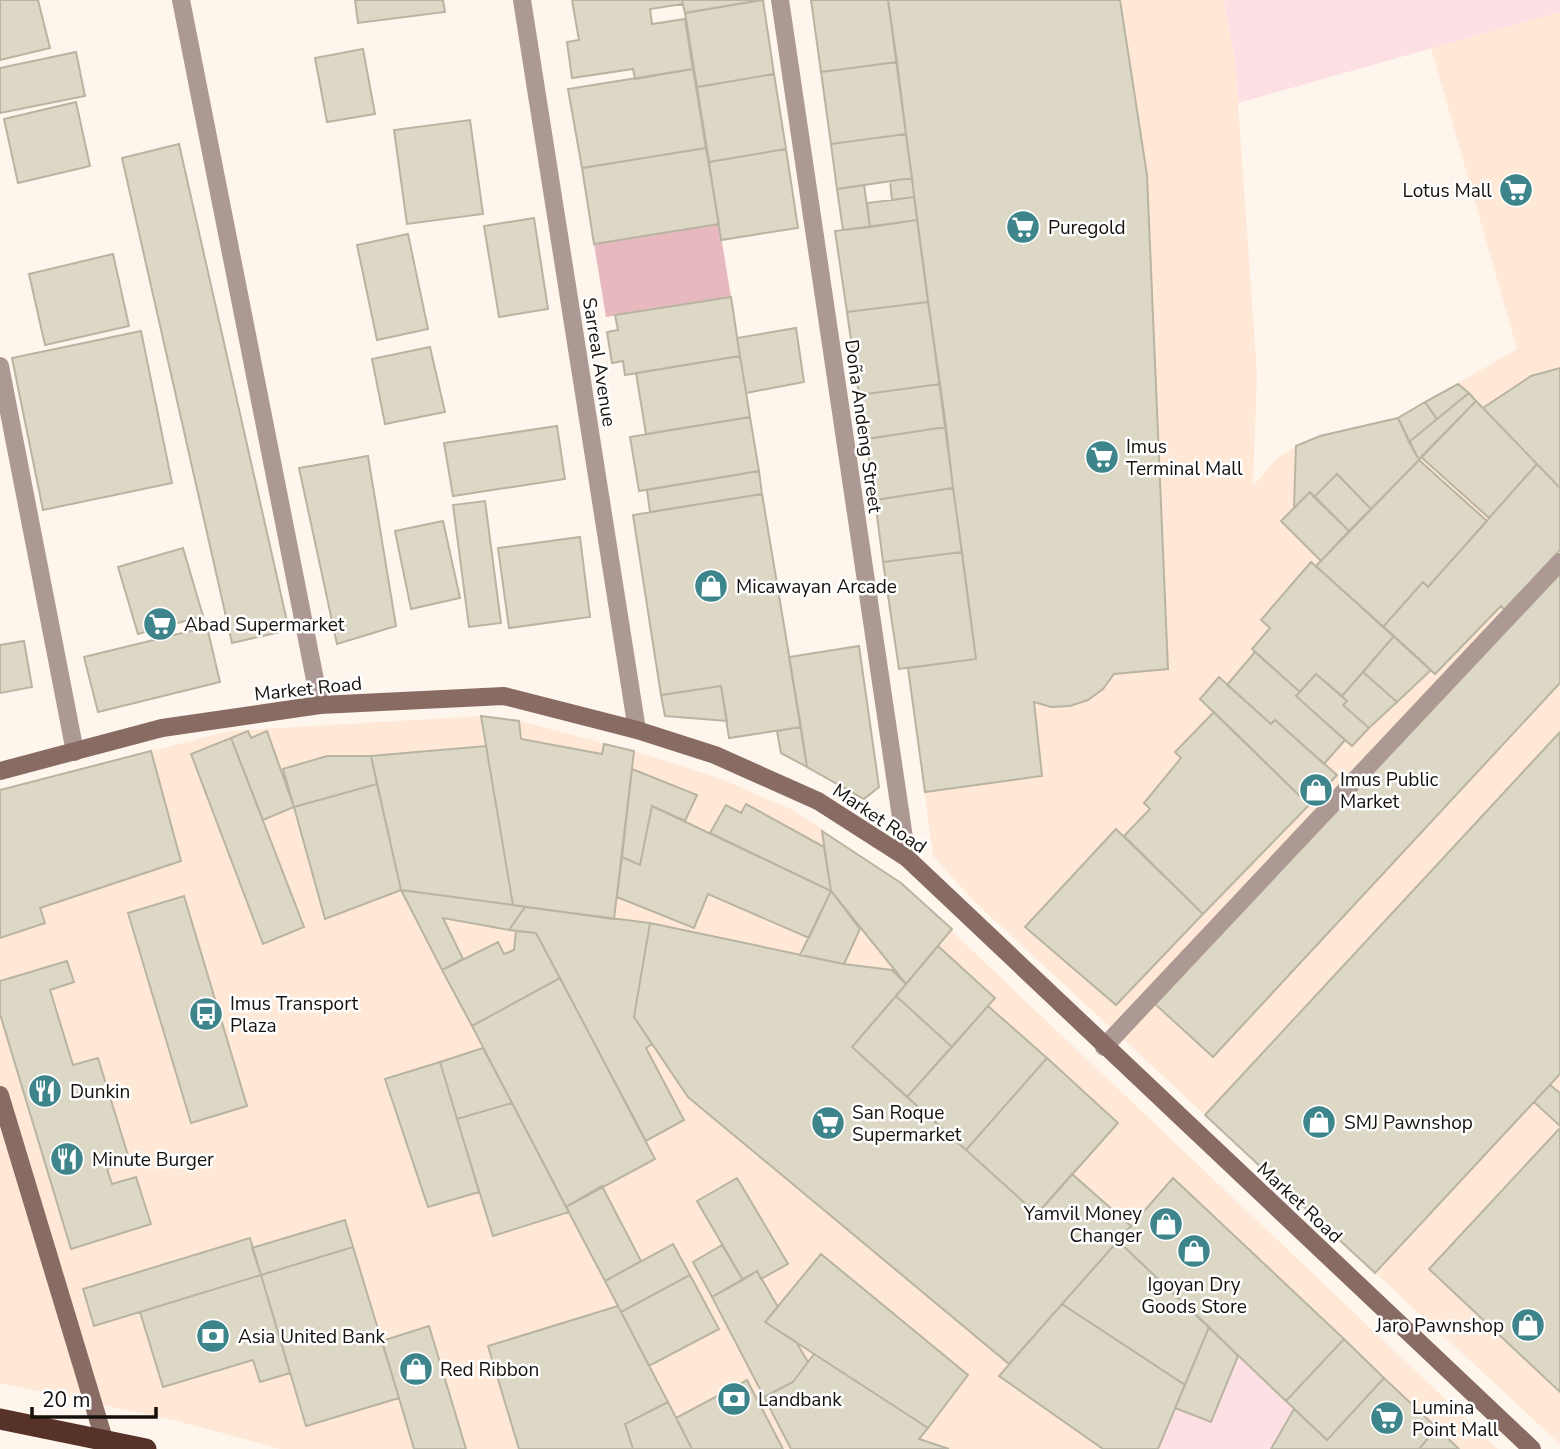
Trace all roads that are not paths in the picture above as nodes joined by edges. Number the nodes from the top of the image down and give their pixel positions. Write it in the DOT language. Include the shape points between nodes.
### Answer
graph roads {
  1 [pos="181,0"];
  2 [pos="522,0"];
  3 [pos="780,0"];
  4 [pos="0,366"];
  5 [pos="1560,562"];
  6 [pos="320,705"];
  7 [pos="637,730"];
  8 [pos="75,752"];
  9 [pos="0,771"];
  10 [pos="907,858"];
  11 [pos="1104,1047"];
  12 [pos="0,1095"];
  13 [pos="0,1419"];
  14 [pos="106,1445"];
  15 [pos="146,1449"];
  16 [pos="1532,1449"];
  1 -- 6 [label="street"];
  2 -- 7 [label="street, Sarreal Avenue"];
  3 -- 10 [label="street, Doña Andeng Street"];
  4 -- 8 [label="street"];
  5 -- 11 [label="street"];
  6 -- 7 [label="street, Market Road" via="504,696"];
  6 -- 8 [label="street, Market Road" via="162,728"];
  7 -- 10 [label="street, Market Road" via="715,755 788,787"];
  8 -- 9 [label="street, Market Road"];
  10 -- 11 [label="street, Market Road"];
  11 -- 16 [label="street, Market Road"];
  12 -- 14 [label="street"];
  13 -- 14 [label="highway"];
  14 -- 15 [label="highway"];
}
